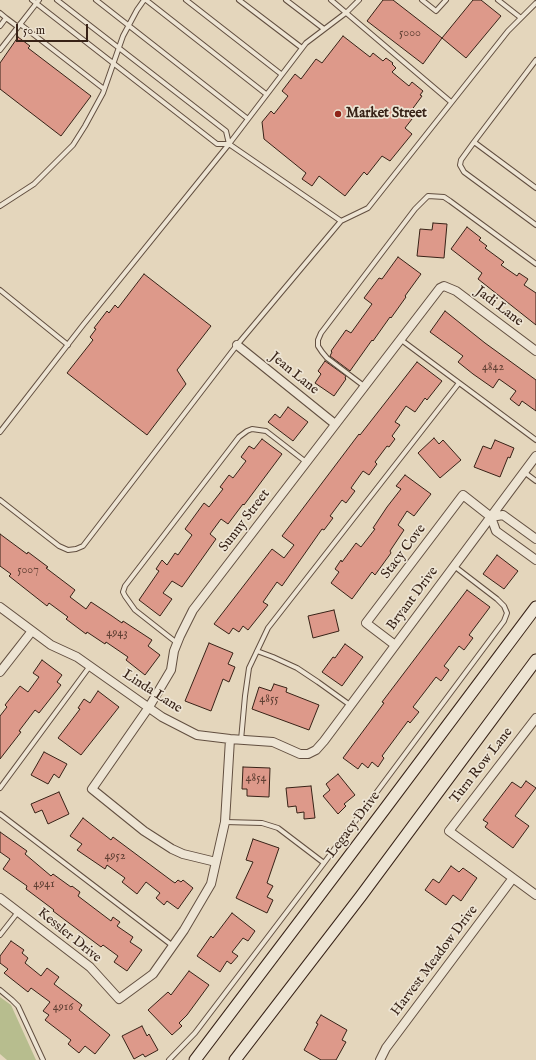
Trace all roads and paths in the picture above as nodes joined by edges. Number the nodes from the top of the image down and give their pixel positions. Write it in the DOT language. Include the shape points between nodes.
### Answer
graph roads {
  1 [pos="57,0"];
  2 [pos="96,0"];
  3 [pos="145,0"];
  4 [pos="186,0"];
  5 [pos="239,0"];
  6 [pos="286,0"];
  7 [pos="331,0"];
  8 [pos="359,0"];
  9 [pos="422,0"];
  10 [pos="446,0"];
  11 [pos="498,0"];
  12 [pos="36,1"];
  13 [pos="536,4"];
  14 [pos="347,12"];
  15 [pos="0,13"];
  16 [pos="6,18"];
  17 [pos="521,18"];
  18 [pos="0,26"];
  19 [pos="19,26"];
  20 [pos="129,26"];
  21 [pos="324,29"];
  22 [pos="119,48"];
  23 [pos="302,48"];
  24 [pos="0,50"];
  25 [pos="536,60"];
  26 [pos="114,63"];
  27 [pos="281,74"];
  28 [pos="104,89"];
  29 [pos="266,94"];
  30 [pos="451,102"];
  31 [pos="248,119"];
  32 [pos="474,142"];
  33 [pos="229,144"];
  34 [pos="536,188"];
  35 [pos="0,206"];
  36 [pos="341,222"];
  37 [pos="536,225"];
  38 [pos="536,264"];
  39 [pos="444,286"];
  40 [pos="0,290"];
  41 [pos="400,339"];
  42 [pos="68,345"];
  43 [pos="237,345"];
  44 [pos="536,351"];
  45 [pos="459,383"];
  46 [pos="364,386"];
  47 [pos="335,424"];
  48 [pos="0,432"];
  49 [pos="536,440"];
  50 [pos="536,456"];
  51 [pos="306,462"];
  52 [pos="524,472"];
  53 [pos="536,481"];
  54 [pos="0,500"];
  55 [pos="491,517"];
  56 [pos="536,540"];
  57 [pos="536,560"];
  58 [pos="454,566"];
  59 [pos="0,607"];
  60 [pos="536,607"];
  61 [pos="32,631"];
  62 [pos="177,643"];
  63 [pos="395,645"];
  64 [pos="257,651"];
  65 [pos="536,660"];
  66 [pos="90,666"];
  67 [pos="0,672"];
  68 [pos="350,706"];
  69 [pos="149,707"];
  70 [pos="536,718"];
  71 [pos="230,739"];
  72 [pos="241,740"];
  73 [pos="308,754"];
  74 [pos="0,788"];
  75 [pos="0,814"];
  76 [pos="225,822"];
  77 [pos="216,862"];
  78 [pos="324,863"];
  79 [pos="513,878"];
  80 [pos="536,895"];
  81 [pos="0,898"];
  82 [pos="18,912"];
  83 [pos="0,934"];
  84 [pos="173,946"];
  85 [pos="0,990"];
  86 [pos="43,1060"];
  87 [pos="169,1060"];
  88 [pos="195,1060"];
  89 [pos="235,1060"];
  90 [pos="380,1060"];
  1 -- 22 [label="lane"];
  2 -- 20 [label="lane"];
  3 -- 20 [label="lane"];
  3 -- 29 [label="lane"];
  4 -- 27 [label="lane"];
  5 -- 23 [label="lane"];
  6 -- 21 [label="lane"];
  7 -- 14 [label="lane"];
  8 -- 14 [label="lane"];
  9 -- 10 [label="lane" via="436,11"];
  11 -- 17 [label="lane"];
  12 -- 19 [label="lane"];
  12 -- 26 [label="lane"];
  13 -- 17 [label="lane"];
  14 -- 21 [label="lane"];
  14 -- 30 [label="lane"];
  15 -- 16 [label="lane"];
  16 -- 18 [label="lane"];
  16 -- 19 [label="lane"];
  17 -- 30 [label="lane"];
  19 -- 24 [label="lane"];
  19 -- 28 [label="lane"];
  20 -- 22 [label="lane"];
  20 -- 31 [label="lane"];
  21 -- 23 [label="lane" via="310,38"];
  22 -- 26 [label="lane"];
  22 -- 33 [label="lane" via="226,131"];
  23 -- 27 [label="lane"];
  25 -- 32 [label="lane"];
  26 -- 28 [label="lane"];
  26 -- 33 [label="lane" via="217,144"];
  27 -- 29 [label="lane"];
  28 -- 35 [label="lane" via="86,126 73,145 34,184"];
  29 -- 31 [label="lane"];
  30 -- 36 [label="lane" via="368,208"];
  31 -- 33 [label="lane"];
  32 -- 34 [label="lane"];
  32 -- 37 [label="lane" via="460,160 464,172"];
  33 -- 36 [label="lane"];
  33 -- 42 [label="lane"];
  36 -- 43 [label="lane"];
  38 -- 46 [label="lane" via="444,197 428,196 415,209 318,340 318,346 327,358"];
  39 -- 41 [label="street, Sunny Street" via="437,291"];
  39 -- 44 [label="street, Jadi Lane" via="456,291"];
  40 -- 42 [label="lane"];
  41 -- 45 [label="lane"];
  41 -- 46 [label="street, Sunny Street"];
  42 -- 48 [label="lane"];
  43 -- 47 [label="street, Jean Lane"];
  43 -- 54 [label="lane" via="82,546 68,550 59,546"];
  45 -- 49 [label="lane"];
  45 -- 64 [label="lane" via="268,628"];
  46 -- 47 [label="street, Sunny Street"];
  47 -- 51 [label="street, Sunny Street"];
  50 -- 52 [label="street, Bryant Drive"];
  51 -- 62 [label="street, Sunny Street" via="193,610"];
  51 -- 62 [label="lane" via="266,431 247,431 239,437 125,586 123,592 135,610"];
  52 -- 53 [label="lane"];
  52 -- 55 [label="street, Bryant Drive"];
  55 -- 56 [label="street" via="503,515"];
  55 -- 57 [label="street" via="496,531"];
  55 -- 58 [label="street, Bryant Drive"];
  55 -- 63 [label="street, Stacy Cove" via="462,496 366,623"];
  58 -- 63 [label="street, Bryant Drive"];
  58 -- 78 [label="lane" via="504,606 504,621"];
  59 -- 61 [label="street, Linda Lane"];
  60 -- 88 [label="main road, Legacy Drive"];
  61 -- 66 [label="street, Linda Lane" via="51,645"];
  61 -- 67 [label="street"];
  62 -- 69 [label="street, Sunny Street" via="171,670"];
  63 -- 68 [label="street, Bryant Drive"];
  64 -- 68 [label="lane" via="297,668"];
  64 -- 72 [label="lane" via="249,668"];
  65 -- 89 [label="main road" via="362,896"];
  66 -- 69 [label="street, Linda Lane"];
  66 -- 74 [label="lane"];
  68 -- 73 [label="street, Bryant Drive" via="324,741"];
  69 -- 71 [label="street, Linda Lane" via="162,717 197,735"];
  69 -- 77 [label="street, Sunny Street" via="92,789 144,831 172,849"];
  70 -- 79 [label="street, Turn Row Lane" via="449,831"];
  71 -- 72 [label="street, Linda Lane"];
  71 -- 76 [label="street"];
  72 -- 73 [label="street, Linda Lane" via="273,742 300,754"];
  75 -- 84 [label="lane"];
  76 -- 77 [label="street"];
  76 -- 78 [label="lane" via="262,823 278,828"];
  77 -- 84 [label="street" via="211,884"];
  78 -- 87 [label="lane" via="195,1033"];
  79 -- 80 [label="street"];
  79 -- 90 [label="street, Harvest Meadow Drive" via="386,1048"];
  81 -- 82 [label="street, Kessler Drive"];
  82 -- 83 [label="lane"];
  82 -- 84 [label="street, Kessler Drive" via="90,967 118,999 153,974"];
  85 -- 86 [label="lane" via="18,1006"];
}
